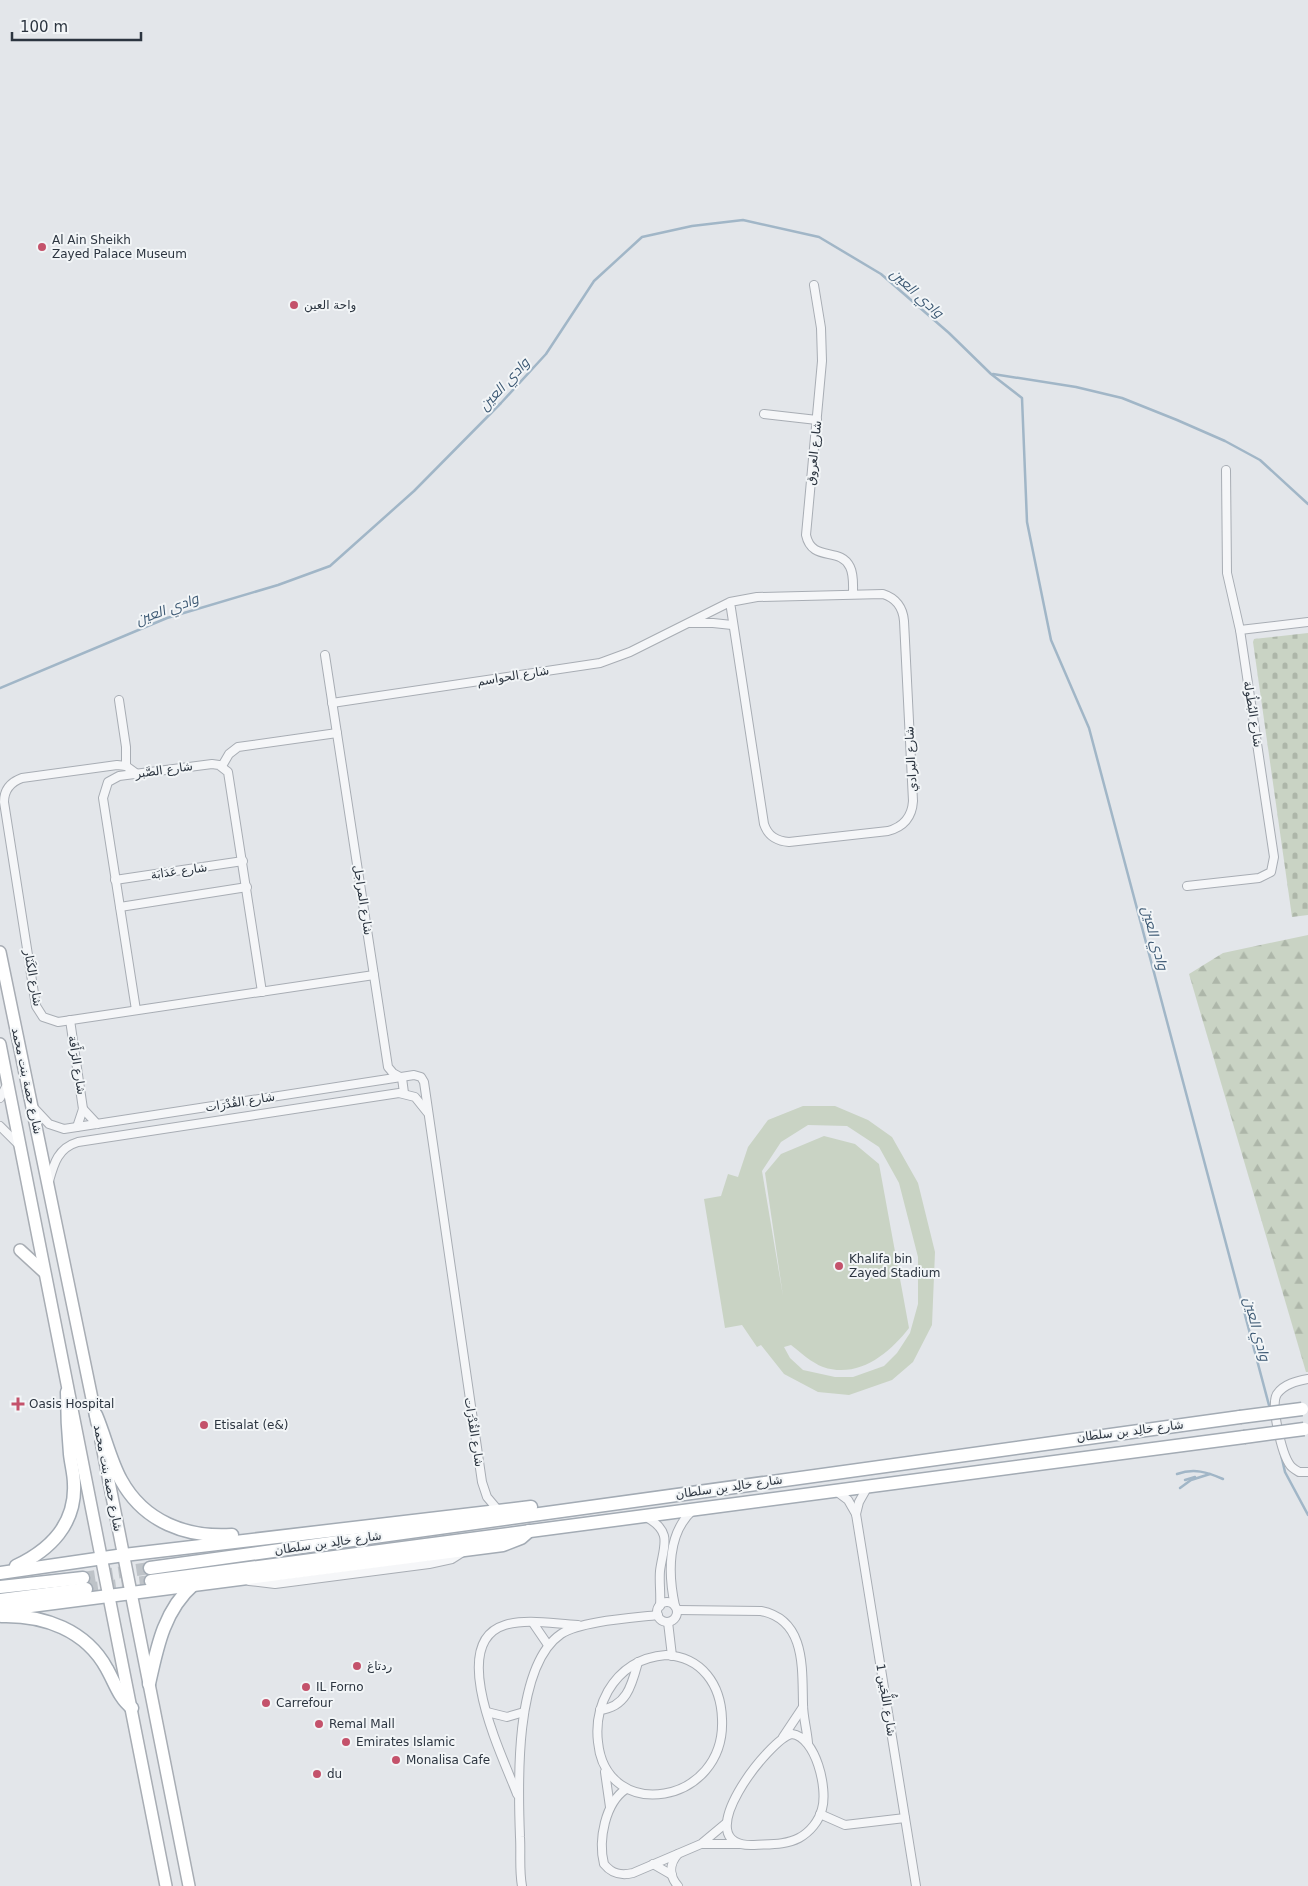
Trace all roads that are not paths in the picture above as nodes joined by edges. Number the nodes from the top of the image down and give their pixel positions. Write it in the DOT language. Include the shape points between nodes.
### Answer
graph roads {
  1 [pos="814,286"];
  2 [pos="764,414"];
  3 [pos="817,420"];
  4 [pos="1226,470"];
  5 [pos="853,594"];
  6 [pos="730,602"];
  7 [pos="1308,622"];
  8 [pos="685,624"];
  9 [pos="732,625"];
  10 [pos="1240,630"];
  11 [pos="325,655"];
  12 [pos="119,700"];
  13 [pos="332,703"];
  14 [pos="337,733"];
  15 [pos="126,766"];
  16 [pos="222,766"];
  17 [pos="137,774"];
  18 [pos="243,861"];
  19 [pos="116,880"];
  20 [pos="1187,886"];
  21 [pos="247,887"];
  22 [pos="120,907"];
  23 [pos="0,952"];
  24 [pos="374,975"];
  25 [pos="262,992"];
  26 [pos="136,1010"];
  27 [pos="70,1020"];
  28 [pos="0,1044"];
  29 [pos="388,1067"];
  30 [pos="402,1078"];
  31 [pos="380,1081"];
  32 [pos="8,1083"];
  33 [pos="425,1085"];
  34 [pos="404,1093"];
  35 [pos="412,1095"];
  36 [pos="0,1098"];
  37 [pos="32,1106"];
  38 [pos="83,1109"];
  39 [pos="427,1112"];
  40 [pos="128,1119"];
  41 [pos="97,1124"];
  42 [pos="0,1126"];
  43 [pos="77,1127"];
  44 [pos="130,1134"];
  45 [pos="20,1148"];
  46 [pos="48,1183"];
  47 [pos="20,1250"];
  48 [pos="44,1272"];
  49 [pos="1308,1379"];
  50 [pos="67,1392"];
  51 [pos="1305,1408"];
  52 [pos="96,1415"];
  53 [pos="1306,1429"];
  54 [pos="1308,1472"];
  55 [pos="868,1486"];
  56 [pos="834,1490"];
  57 [pos="586,1508"];
  58 [pos="694,1509"];
  59 [pos="498,1510"];
  60 [pos="856,1514"];
  61 [pos="645,1516"];
  62 [pos="340,1530"];
  63 [pos="531,1530"];
  64 [pos="124,1555"];
  65 [pos="101,1558"];
  66 [pos="662,1566"];
  67 [pos="671,1566"];
  68 [pos="0,1572"];
  69 [pos="194,1584"];
  70 [pos="0,1587"];
  71 [pos="131,1593"];
  72 [pos="109,1596"];
  73 [pos="0,1600"];
  74 [pos="660,1606"];
  75 [pos="676,1608"];
  76 [pos="0,1610"];
  77 [pos="658,1615"];
  78 [pos="0,1616"];
  79 [pos="668,1622"];
  80 [pos="533,1623"];
  81 [pos="585,1626"];
  82 [pos="548,1646"];
  83 [pos="672,1656"];
  84 [pos="638,1662"];
  85 [pos="149,1684"];
  86 [pos="803,1707"];
  87 [pos="132,1708"];
  88 [pos="600,1710"];
  89 [pos="487,1712"];
  90 [pos="524,1712"];
  91 [pos="783,1737"];
  92 [pos="808,1743"];
  93 [pos="521,1757"];
  94 [pos="504,1760"];
  95 [pos="604,1769"];
  96 [pos="626,1789"];
  97 [pos="519,1798"];
  98 [pos="610,1807"];
  99 [pos="820,1814"];
  100 [pos="905,1818"];
  101 [pos="725,1824"];
  102 [pos="701,1844"];
  103 [pos="740,1844"];
  104 [pos="678,1854"];
  105 [pos="653,1864"];
  106 [pos="672,1875"];
  107 [pos="677,1885"];
  108 [pos="166,1886"];
  109 [pos="189,1886"];
  110 [pos="522,1886"];
  111 [pos="916,1886"];
  1 -- 3 [label="street, شارع العروق" via="823,351"];
  2 -- 3 [label="street"];
  3 -- 5 [label="street, شارع العروق" via="806,535 816,551 839,556 847,562 852,570"];
  4 -- 10 [label="street, شارع البُطُولة" via="1226,562 1231,600"];
  5 -- 6 [label="street, شارع البرادي" via="757,597"];
  5 -- 9 [label="street, شارع البرادي" via="888,596 900,606 903,616 913,801 908,818 894,829 789,842 779,841 768,832 764,824"];
  6 -- 8 [label="street, شارع البرادي"];
  6 -- 9 [label="street, شارع البرادي"];
  7 -- 10 [label="street"];
  8 -- 9 [label="street"];
  8 -- 13 [label="street, شارع الحواسم" via="630,652 600,663"];
  10 -- 20 [label="street, شارع البُطُولة" via="1273,865 1270,872 1259,878"];
  11 -- 13 [label="street, شارع المراجل"];
  12 -- 15 [label="street"];
  13 -- 14 [label="street, شارع المراجل"];
  14 -- 16 [label="street" via="238,747"];
  14 -- 24 [label="street, شارع المراجل"];
  15 -- 17 [label="street"];
  15 -- 27 [label="street, شارع الكَنَار" via="22,778 13,782 5,793 36,1006 50,1021"];
  16 -- 17 [label="street, شارع الصَّبر" via="212,764"];
  16 -- 18 [label="street" via="230,779"];
  17 -- 19 [label="street, شارع الصَّبر" via="115,777 104,790"];
  18 -- 19 [label="street, شارع عَدَابَة"];
  18 -- 21 [label="street"];
  19 -- 22 [label="street, شارع الصَّبر"];
  21 -- 22 [label="street"];
  21 -- 25 [label="street"];
  22 -- 26 [label="street, شارع الصَّبر"];
  23 -- 37 [label="main road, شارع حصة بنت محمد"];
  24 -- 25 [label="street, شارع الكَنَار"];
  24 -- 29 [label="street, شارع المراجل"];
  25 -- 26 [label="street, شارع الكَنَار"];
  26 -- 27 [label="street, شارع الكَنَار"];
  27 -- 38 [label="street, شارع الرَأَفَة"];
  28 -- 32 [label="main road, شارع حصة بنت محمد"];
  29 -- 30 [label="street"];
  29 -- 31 [label="street"];
  30 -- 31 [label="street, شارع القُدْرَات"];
  30 -- 33 [label="street, شارع القُدْرَات" via="416,1075 423,1079"];
  30 -- 34 [label="street"];
  31 -- 40 [label="street, شارع القُدْرَات"];
  32 -- 36 [label="street"];
  32 -- 45 [label="main road, شارع حصة بنت محمد"];
  33 -- 35 [label="street"];
  33 -- 39 [label="street, شارع القُدْرَات"];
  34 -- 35 [label="street, شارع القُدْرَات"];
  34 -- 44 [label="street, شارع القُدْرَات"];
  35 -- 39 [label="street"];
  37 -- 43 [label="street, شارع القُدْرَات" via="45,1122 54,1127"];
  37 -- 46 [label="main road, شارع حصة بنت محمد"];
  38 -- 41 [label="street, شارع الرَأَفَة"];
  38 -- 43 [label="street, شارع الرَأَفَة"];
  39 -- 59 [label="street, شارع القُدْرَات" via="482,1482 487,1497"];
  40 -- 41 [label="street, شارع القُدْرَات"];
  40 -- 44 [label="street"];
  41 -- 43 [label="street, شارع القُدْرَات"];
  42 -- 45 [label="street"];
  44 -- 46 [label="street, شارع القُدْرَات" via="68,1146 56,1158"];
  45 -- 48 [label="main road, شارع حصة بنت محمد"];
  46 -- 52 [label="main road, شارع حصة بنت محمد"];
  47 -- 48 [label="main road"];
  48 -- 50 [label="main road, شارع حصة بنت محمد"];
  49 -- 54 [label="street" via="1288,1384 1277,1394 1274,1404 1286,1457 1299,1472"];
  50 -- 65 [label="main road, شارع حصة بنت محمد"];
  50 -- 68 [label="main road" via="74,1491 68,1519 47,1548 33,1558"];
  51 -- 57 [label="main road, شارع خالِد بن سلطان, bridge"];
  52 -- 62 [label="main road" via="116,1470 127,1490 141,1507 168,1525 210,1536"];
  52 -- 64 [label="main road, شارع حصة بنت محمد"];
  53 -- 55 [label="main road, شارع خالِد بن سلطان, bridge"];
  55 -- 56 [label="main road, شارع خالِد بن سلطان"];
  55 -- 60 [label="street"];
  56 -- 58 [label="main road, شارع خالِد بن سلطان"];
  56 -- 60 [label="street, شارع اللُّجَين 1" via="848,1500"];
  57 -- 59 [label="main road" via="542,1506"];
  57 -- 63 [label="main road, شارع خالِد بن سلطان" via="150,1574"];
  58 -- 61 [label="main road, شارع خالِد بن سلطان"];
  58 -- 67 [label="street" via="677,1531"];
  59 -- 62 [label="main road"];
  60 -- 100 [label="street, شارع اللُّجَين 1"];
  61 -- 63 [label="main road, شارع خالِد بن سلطان"];
  61 -- 66 [label="street" via="666,1538"];
  62 -- 64 [label="main road"];
  63 -- 69 [label="main road" via="509,1543"];
  64 -- 65 [label="main road"];
  64 -- 71 [label="main road, شارع حصة بنت محمد"];
  65 -- 68 [label="main road"];
  65 -- 72 [label="main road, شارع حصة بنت محمد"];
  66 -- 67 [label="street"];
  66 -- 74 [label="street"];
  67 -- 75 [label="street"];
  69 -- 71 [label="main road"];
  69 -- 85 [label="main road" via="178,1599 169,1616"];
  70 -- 73 [label="main road" via="85,1583"];
  71 -- 72 [label="main road"];
  71 -- 85 [label="main road, شارع حصة بنت محمد"];
  72 -- 76 [label="main road"];
  72 -- 87 [label="main road, شارع حصة بنت محمد"];
  74 -- 75 [label="street" via="666,1603"];
  74 -- 77 [label="street"];
  75 -- 79 [label="street" via="675,1619"];
  75 -- 86 [label="street" via="761,1611 785,1622 794,1633 800,1650"];
  77 -- 79 [label="street"];
  77 -- 81 [label="street"];
  78 -- 87 [label="main road" via="38,1619 73,1633 102,1661 120,1695"];
  79 -- 83 [label="street"];
  80 -- 81 [label="street"];
  80 -- 82 [label="street"];
  80 -- 89 [label="street" via="506,1624 484,1641 478,1661"];
  81 -- 82 [label="street" via="562,1634"];
  82 -- 90 [label="street" via="533,1677"];
  83 -- 84 [label="street"];
  83 -- 96 [label="street" via="696,1664 716,1688 722,1717 719,1747 707,1770 691,1785 657,1793"];
  84 -- 88 [label="street" via="616,1680"];
  84 -- 88 [label="street" via="626,1697 612,1708"];
  85 -- 109 [label="main road, شارع حصة بنت محمد"];
  86 -- 91 [label="street"];
  86 -- 92 [label="street"];
  87 -- 108 [label="main road, شارع حصة بنت محمد"];
  88 -- 95 [label="street" via="597,1738"];
  89 -- 90 [label="street" via="507,1716"];
  89 -- 94 [label="street"];
  90 -- 93 [label="street"];
  91 -- 92 [label="street" via="797,1735"];
  91 -- 101 [label="street" via="748,1779"];
  92 -- 99 [label="street" via="823,1784 824,1801"];
  93 -- 94 [label="street"];
  93 -- 97 [label="street"];
  94 -- 97 [label="street"];
  95 -- 96 [label="street"];
  95 -- 98 [label="street"];
  96 -- 98 [label="street" via="616,1796"];
  97 -- 110 [label="street"];
  98 -- 105 [label="street" via="602,1847 604,1864 614,1873 626,1875"];
  99 -- 100 [label="street" via="845,1825"];
  99 -- 103 [label="street" via="812,1828 794,1840 779,1844"];
  100 -- 111 [label="street, شارع اللُّجَين 1"];
  101 -- 102 [label="street"];
  101 -- 103 [label="street" via="732,1839"];
  102 -- 103 [label="street"];
  102 -- 104 [label="street"];
  104 -- 105 [label="street"];
  104 -- 106 [label="street"];
  105 -- 106 [label="street"];
  106 -- 107 [label="street"];
}
